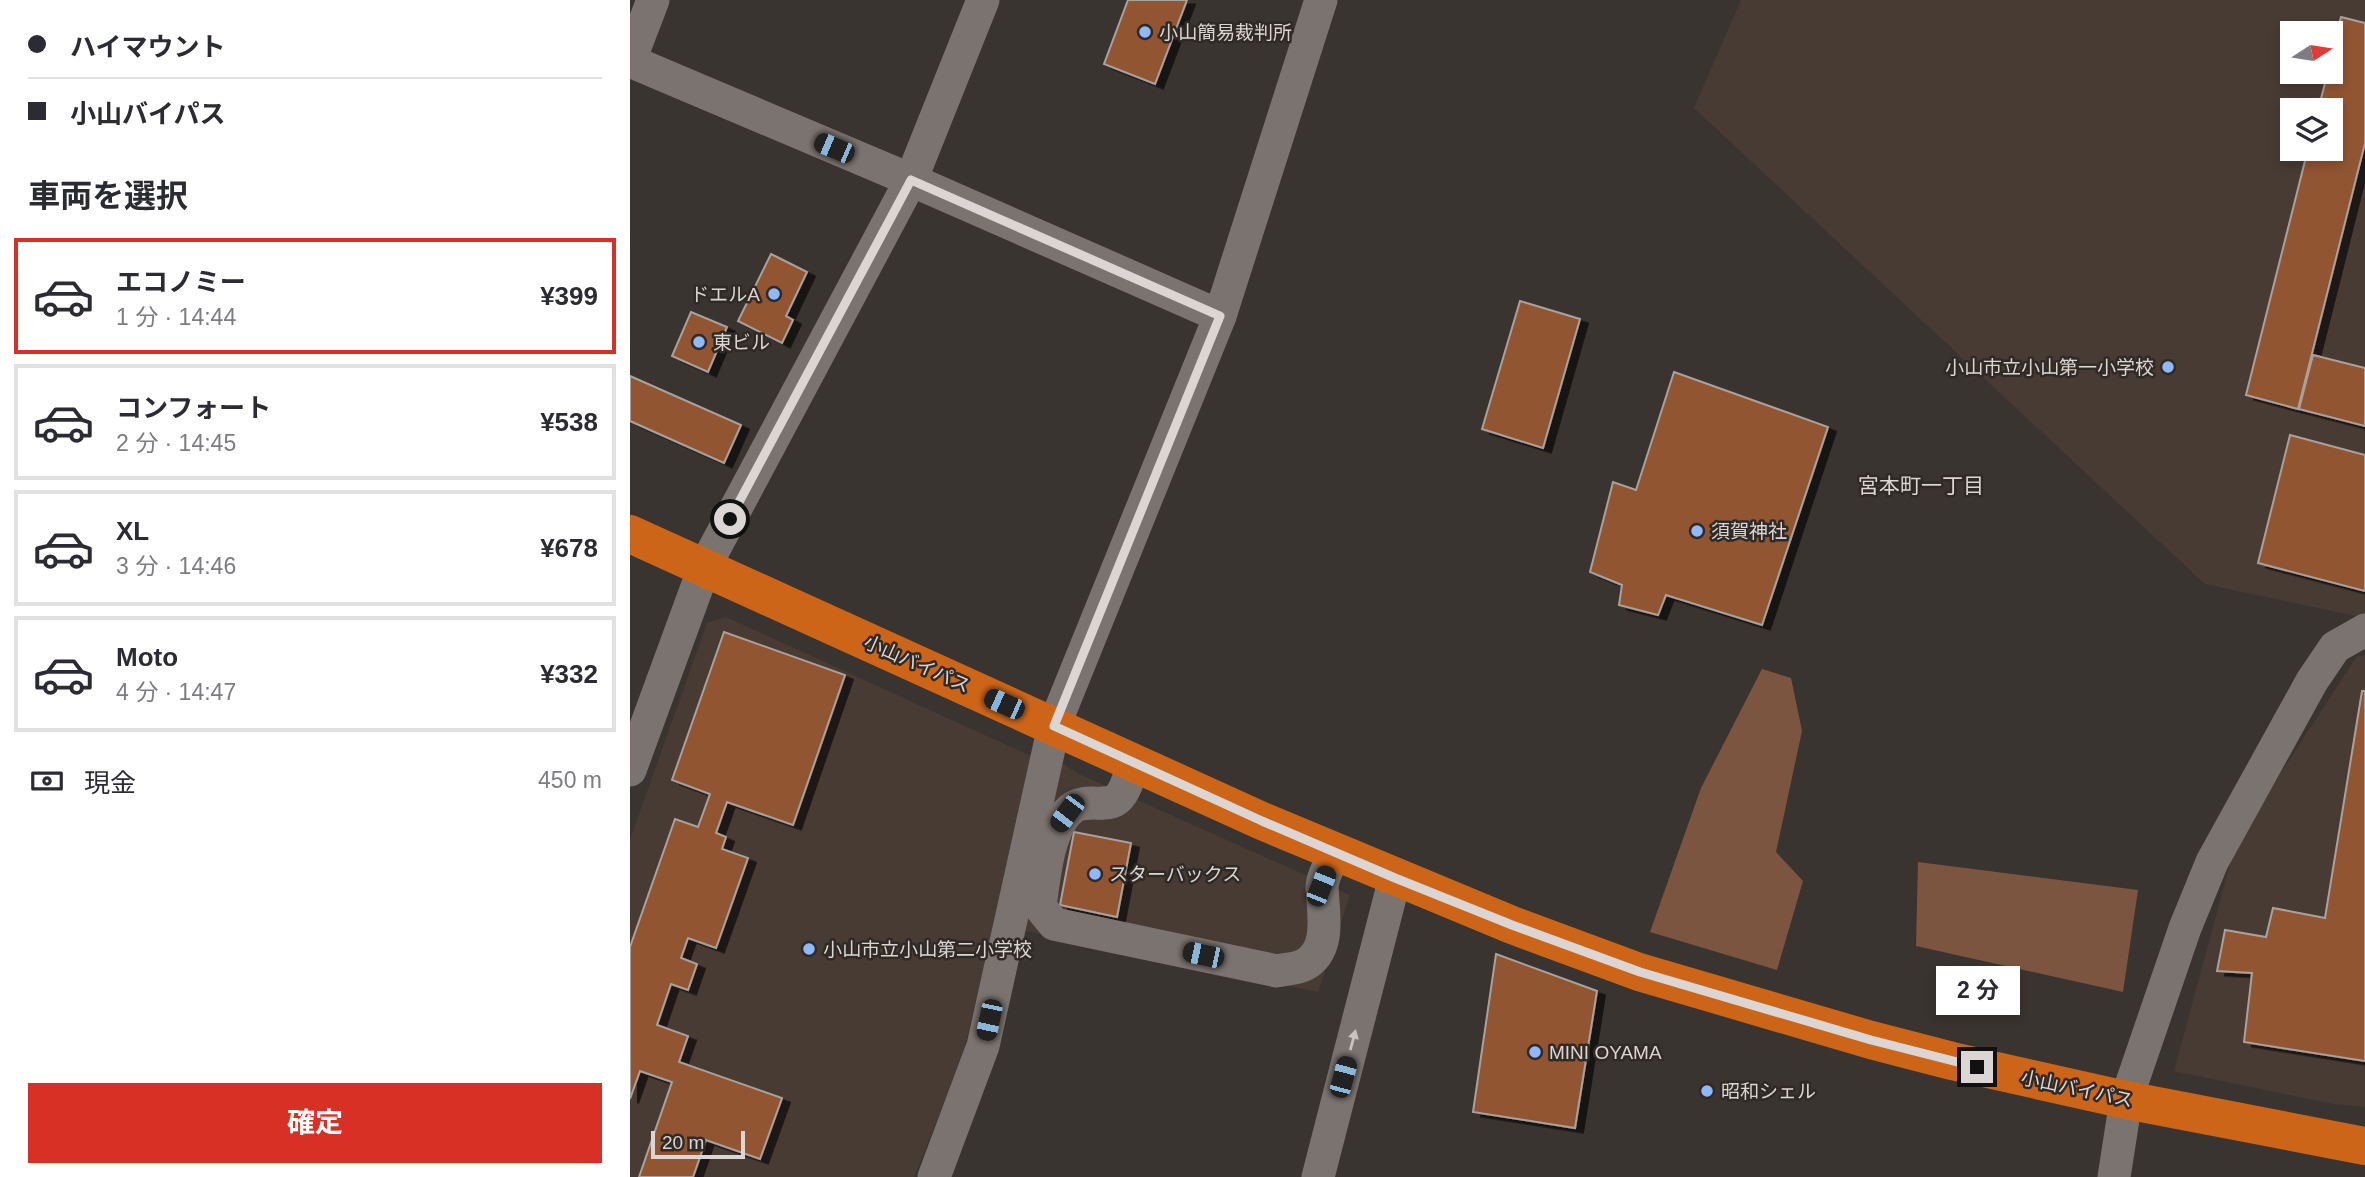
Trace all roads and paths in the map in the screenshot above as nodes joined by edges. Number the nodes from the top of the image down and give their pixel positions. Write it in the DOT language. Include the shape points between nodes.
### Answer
graph roads {
  1 [pos="653,0"];
  2 [pos="983,0"];
  3 [pos="1321,0"];
  4 [pos="630,60"];
  5 [pos="911,180"];
  6 [pos="1220,316"];
  7 [pos="630,534"];
  8 [pos="704,568"];
  9 [pos="2365,630"];
  10 [pos="1054,726"];
  11 [pos="1134,763"];
  12 [pos="630,770"];
  13 [pos="1335,852"];
  14 [pos="1395,878"];
  15 [pos="2126,1100"];
  16 [pos="2365,1146"];
  17 [pos="934,1177"];
  18 [pos="1318,1177"];
  19 [pos="2114,1177"];
  1 -- 4 [label="street"];
  2 -- 5 [label="street"];
  3 -- 6 [label="street"];
  4 -- 5 [label="street"];
  5 -- 6 [label="street"];
  5 -- 8 [label="street"];
  6 -- 10 [label="street"];
  7 -- 8 [label="highway, 小山バイパス"];
  8 -- 10 [label="highway, 小山バイパス"];
  8 -- 12 [label="street"];
  9 -- 15 [label="street" via="2335,647 2327,658 2212,862"];
  10 -- 11 [label="highway, 小山バイパス"];
  10 -- 17 [label="street" via="983,1046"];
  11 -- 13 [label="highway, 小山バイパス"];
  11 -- 13 [label="street" via="1119,797 1072,807 1055,829 1040,907 1054,924 1277,971 1296,968 1307,964 1325,933 1321,886"];
  13 -- 14 [label="highway, 小山バイパス"];
  14 -- 15 [label="highway, 小山バイパス" via="1640,972 1871,1040"];
  18 -- 14 [label="street, one-way"];
  15 -- 16 [label="highway, 小山バイパス"];
  15 -- 19 [label="street"];
}
